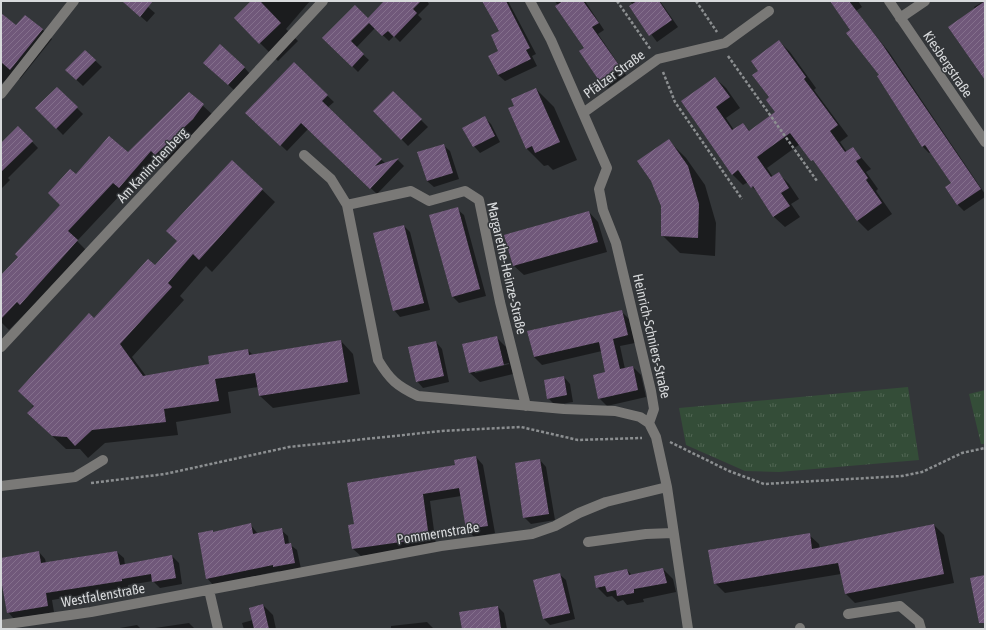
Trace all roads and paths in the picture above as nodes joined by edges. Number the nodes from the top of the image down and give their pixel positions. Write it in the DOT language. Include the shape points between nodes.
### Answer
graph roads {
  1 [pos="74,1"];
  2 [pos="323,1"];
  3 [pos="530,1"];
  4 [pos="617,1"];
  5 [pos="696,1"];
  6 [pos="889,1"];
  7 [pos="924,1"];
  8 [pos="769,11"];
  9 [pos="900,18"];
  10 [pos="725,42"];
  11 [pos="658,59"];
  12 [pos="1,94"];
  13 [pos="583,113"];
  14 [pos="985,142"];
  15 [pos="304,155"];
  16 [pos="817,181"];
  17 [pos="742,199"];
  18 [pos="347,205"];
  19 [pos="1,347"];
  20 [pos="526,406"];
  21 [pos="649,424"];
  22 [pos="656,437"];
  23 [pos="985,448"];
  24 [pos="103,460"];
  25 [pos="88,484"];
  26 [pos="1,486"];
  27 [pos="667,487"];
  28 [pos="674,533"];
  29 [pos="588,542"];
  30 [pos="209,590"];
  31 [pos="848,614"];
  32 [pos="1,626"];
  33 [pos="218,629"];
  34 [pos="688,629"];
  35 [pos="921,629"];
  1 -- 12 [label="street"];
  2 -- 19 [label="street, Am Kaninchenberg"];
  3 -- 13 [label="street" via="551,40"];
  4 -- 11 [label="path"];
  5 -- 10 [label="path"];
  6 -- 9 [label="street, Kiesbergstraße"];
  7 -- 9 [label="street"];
  8 -- 10 [label="street, Pfälzer Straße"];
  9 -- 14 [label="street, Kiesbergstraße"];
  10 -- 11 [label="street, Pfälzer Straße"];
  10 -- 16 [label="path" via="727,54"];
  11 -- 13 [label="street, Pfälzer Straße"];
  11 -- 17 [label="path" via="675,102"];
  13 -- 21 [label="street, Heinrich-Schniers-Straße" via="607,168 599,189 616,243 651,391 654,409"];
  15 -- 18 [label="street" via="331,179"];
  18 -- 20 [label="street" via="378,360 389,378 418,396"];
  18 -- 20 [label="street, Margarethe-Heinze-Straße" via="411,191 429,201 465,191 479,200 500,302"];
  20 -- 21 [label="street" via="614,411 640,417"];
  21 -- 22 [label="street"];
  22 -- 23 [label="path" via="764,484 902,476 922,472 962,453"];
  22 -- 25 [label="path" via="578,440 521,427 442,430 289,447 165,474"];
  22 -- 27 [label="street"];
  24 -- 26 [label="street" via="75,477"];
  27 -- 28 [label="street"];
  27 -- 30 [label="street, Pommernstraße" via="606,502 532,534 441,546"];
  28 -- 29 [label="street"];
  28 -- 34 [label="street"];
  30 -- 32 [label="street, Westfalenstraße"];
  30 -- 33 [label="street"];
  31 -- 35 [label="street" via="900,606 919,622"];
}
